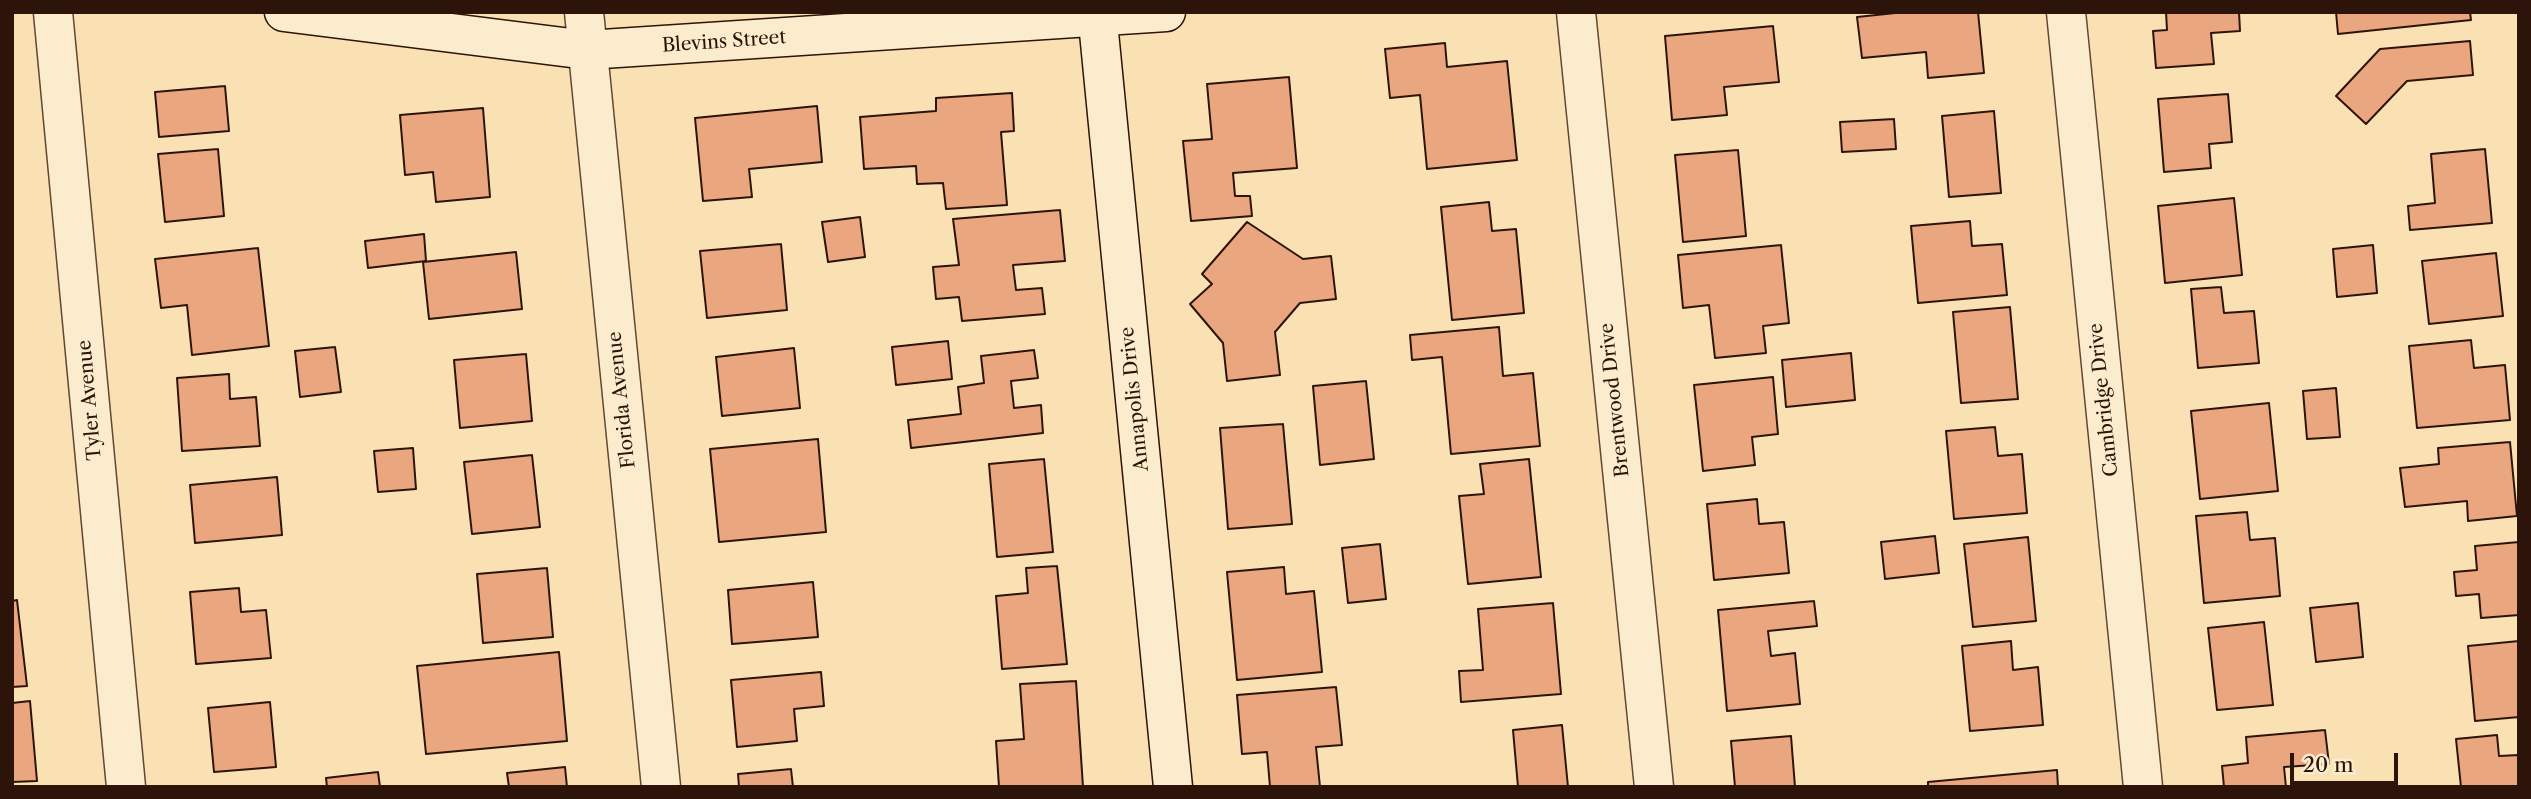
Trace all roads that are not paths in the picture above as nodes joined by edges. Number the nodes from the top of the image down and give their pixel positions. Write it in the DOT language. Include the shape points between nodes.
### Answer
graph roads {
  1 [pos="53,12"];
  2 [pos="284,12"];
  3 [pos="583,12"];
  4 [pos="1166,12"];
  5 [pos="1576,12"];
  6 [pos="2066,12"];
  7 [pos="1097,15"];
  8 [pos="587,50"];
  9 [pos="126,787"];
  10 [pos="661,787"];
  11 [pos="1173,787"];
  12 [pos="1654,787"];
  13 [pos="2143,787"];
  1 -- 9 [label="street, Tyler Avenue"];
  2 -- 8 [label="street, Blevins Street"];
  3 -- 8 [label="street, Florida Avenue"];
  4 -- 7 [label="street, Blevins Street"];
  5 -- 12 [label="street, Brentwood Drive"];
  6 -- 13 [label="street, Cambridge Drive"];
  7 -- 8 [label="street, Blevins Street"];
  7 -- 11 [label="street, Annapolis Drive"];
  8 -- 10 [label="street, Florida Avenue"];
}
